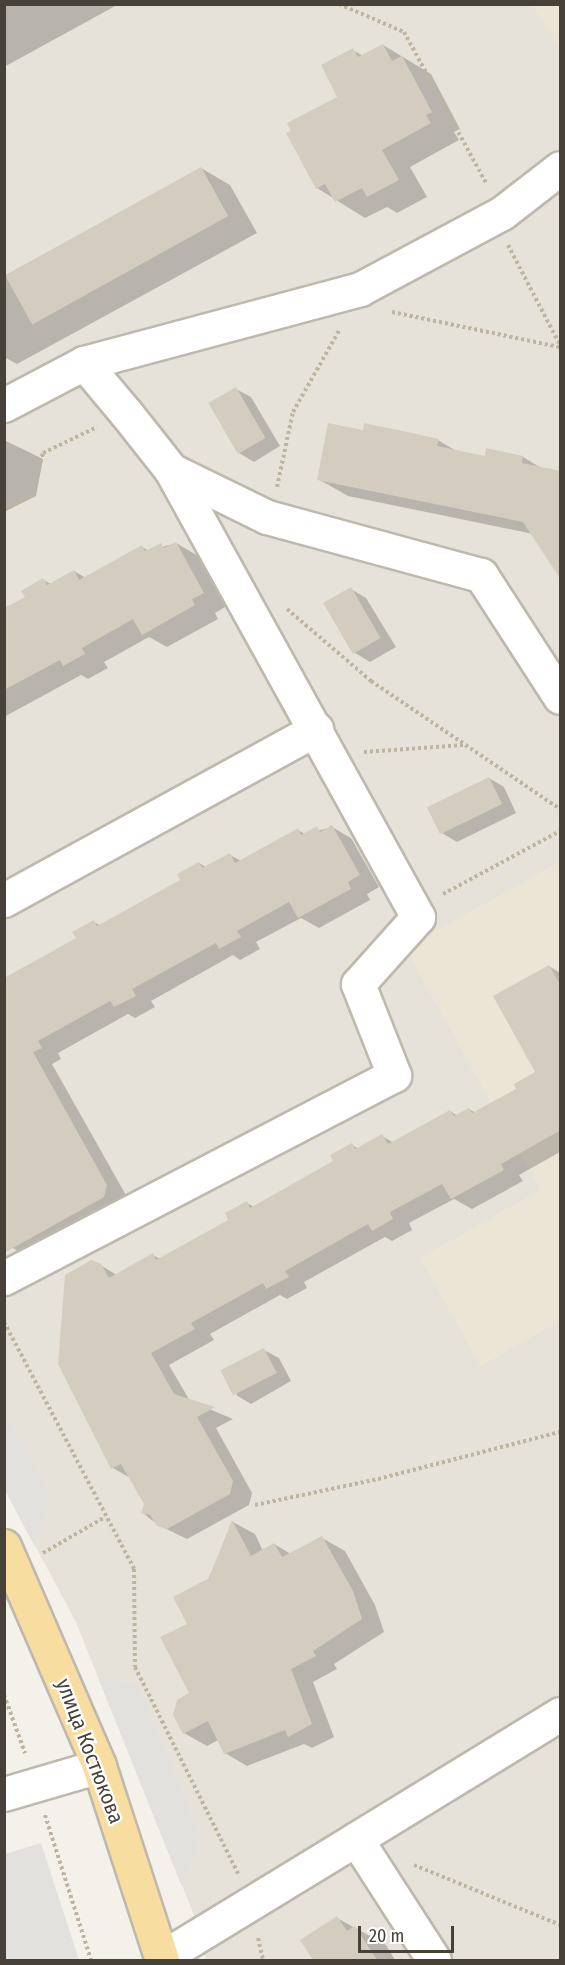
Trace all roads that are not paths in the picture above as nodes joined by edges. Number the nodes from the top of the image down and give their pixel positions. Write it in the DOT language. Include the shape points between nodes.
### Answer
graph roads {
  1 [pos="561,168"];
  2 [pos="84,363"];
  3 [pos="4,405"];
  4 [pos="171,470"];
  5 [pos="561,697"];
  6 [pos="322,739"];
  7 [pos="4,900"];
  8 [pos="4,1278"];
  9 [pos="4,1546"];
  10 [pos="561,1713"];
  11 [pos="99,1767"];
  12 [pos="4,1794"];
  13 [pos="356,1839"];
  14 [pos="161,1959"];
  15 [pos="434,1960"];
  1 -- 2 [label="lane" via="502,213 360,289"];
  2 -- 3 [label="lane"];
  2 -- 4 [label="lane"];
  4 -- 5 [label="lane" via="267,517 480,575"];
  4 -- 6 [label="lane"];
  6 -- 7 [label="lane"];
  6 -- 8 [label="lane" via="418,917 358,984 394,1075"];
  9 -- 11 [label="main road, улица Костюкова"];
  10 -- 13 [label="lane"];
  11 -- 12 [label="lane"];
  11 -- 14 [label="main road, улица Костюкова"];
  13 -- 14 [label="lane"];
  13 -- 15 [label="lane"];
}
